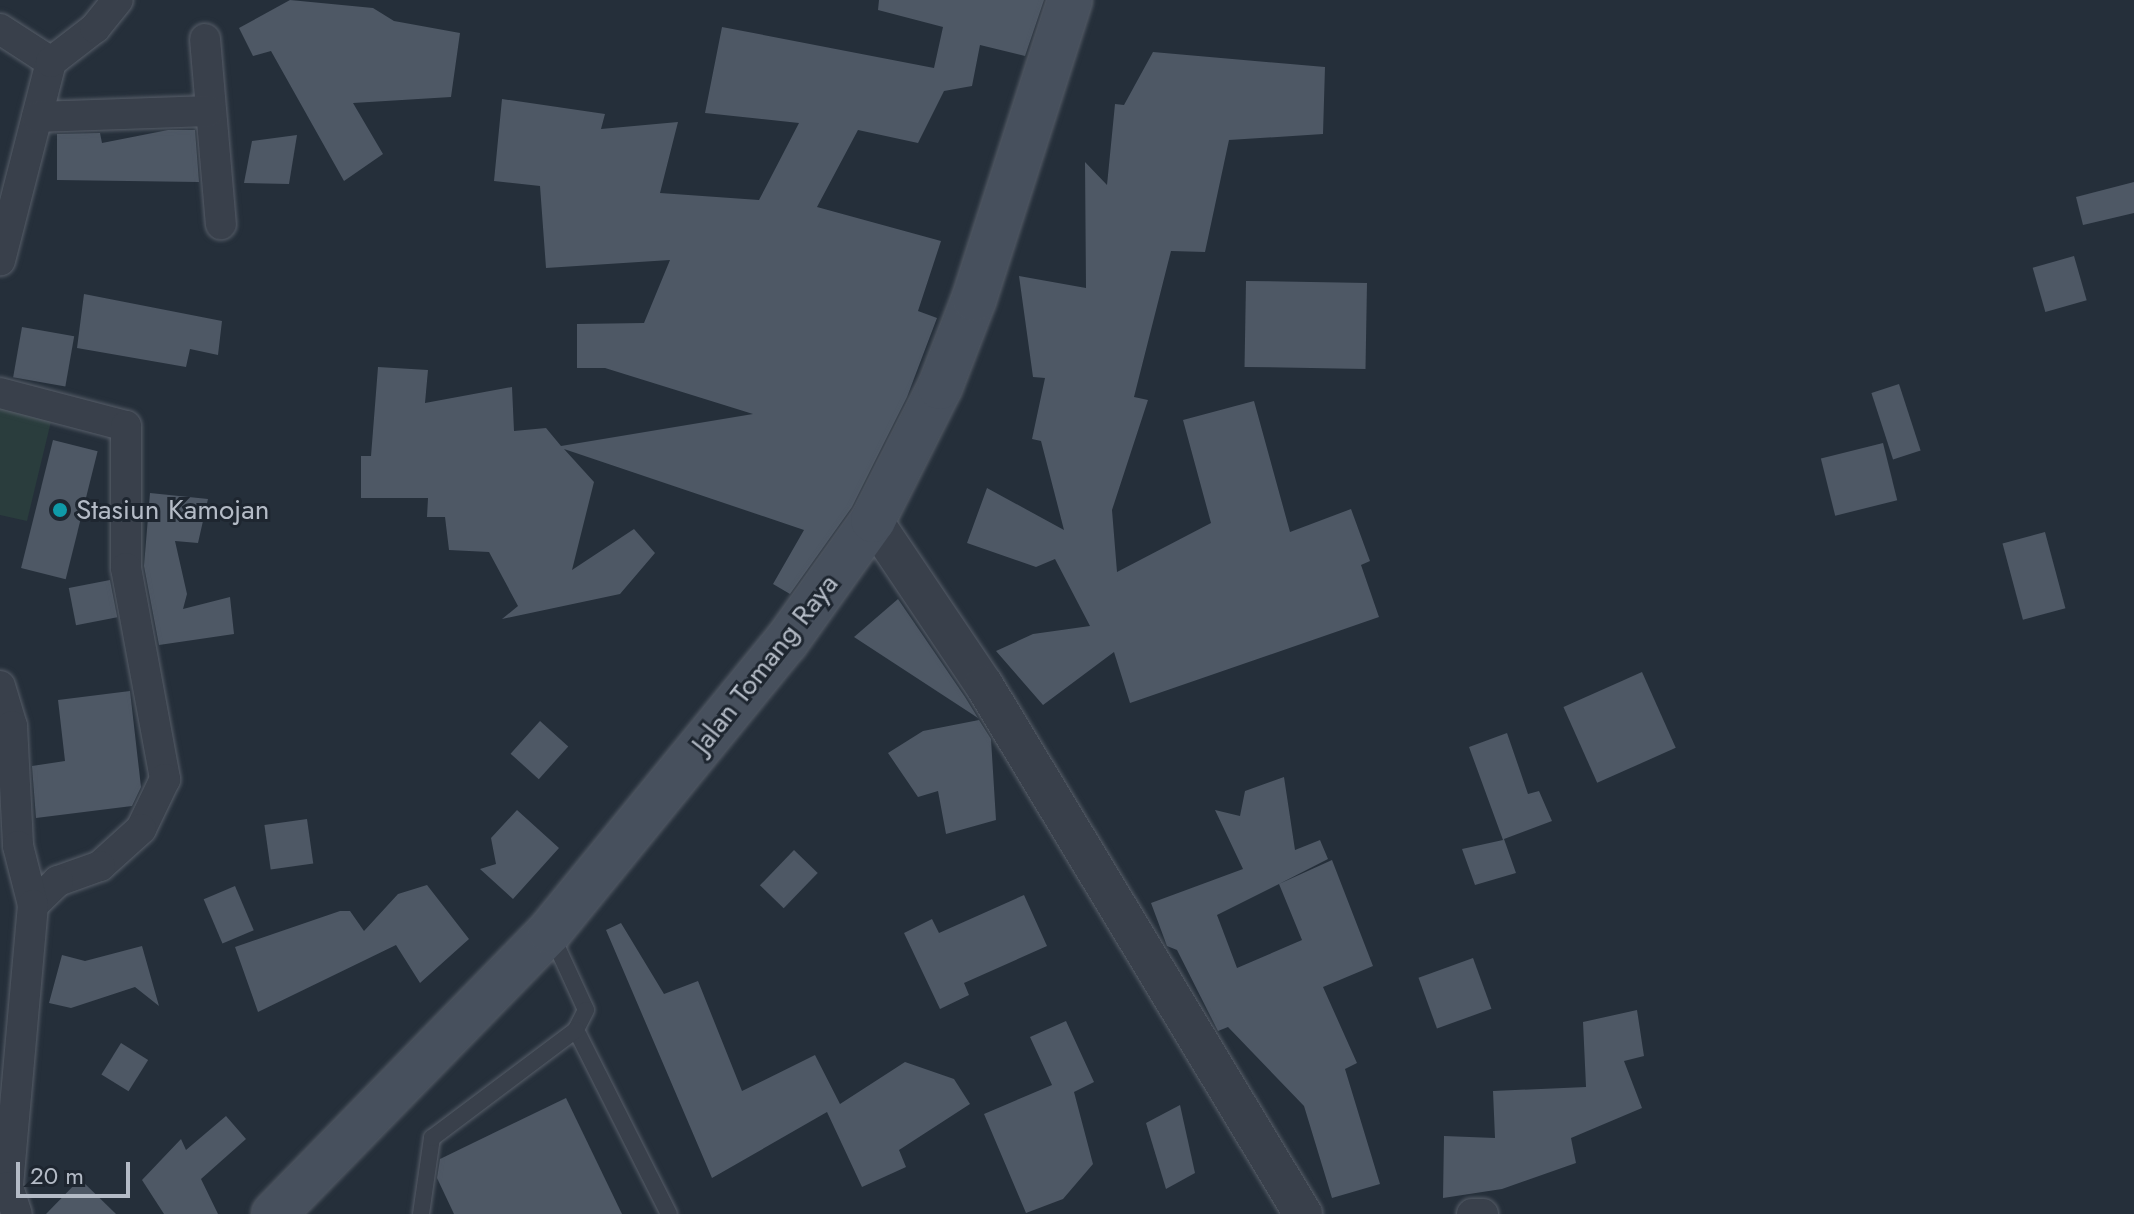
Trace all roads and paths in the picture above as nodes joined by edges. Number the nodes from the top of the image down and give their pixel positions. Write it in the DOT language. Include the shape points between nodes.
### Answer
graph roads {
  1 [pos="118,0"];
  2 [pos="1070,0"];
  3 [pos="0,29"];
  4 [pos="205,39"];
  5 [pos="51,62"];
  6 [pos="209,111"];
  7 [pos="37,117"];
  8 [pos="221,224"];
  9 [pos="0,261"];
  10 [pos="0,393"];
  11 [pos="873,520"];
  12 [pos="0,686"];
  13 [pos="9,845"];
  14 [pos="33,905"];
  15 [pos="546,935"];
  16 [pos="578,1026"];
  17 [pos="17,1214"];
  18 [pos="274,1214"];
  19 [pos="421,1214"];
  20 [pos="669,1214"];
  21 [pos="1303,1214"];
  22 [pos="1472,1214"];
  23 [pos="1483,1214"];
  1 -- 5 [label="street"];
  2 -- 11 [label="main road, Jalan Tomang Raya" via="974,299 940,387"];
  3 -- 5 [label="street"];
  4 -- 6 [label="street"];
  5 -- 7 [label="street"];
  6 -- 7 [label="street"];
  6 -- 8 [label="street"];
  7 -- 9 [label="street"];
  10 -- 14 [label="street" via="126,426 126,568 165,779 141,829 100,866 58,881"];
  11 -- 15 [label="main road, Jalan Tomang Raya" via="786,642"];
  11 -- 21 [label="street" via="984,685"];
  12 -- 13 [label="street" via="12,726"];
  13 -- 14 [label="street"];
  14 -- 17 [label="street" via="8,1187"];
  15 -- 16 [label="lane"];
  15 -- 18 [label="main road, Jalan Tomang Raya"];
  16 -- 19 [label="lane" via="432,1138"];
  16 -- 20 [label="lane"];
  22 -- 23 [label="street"];
}
